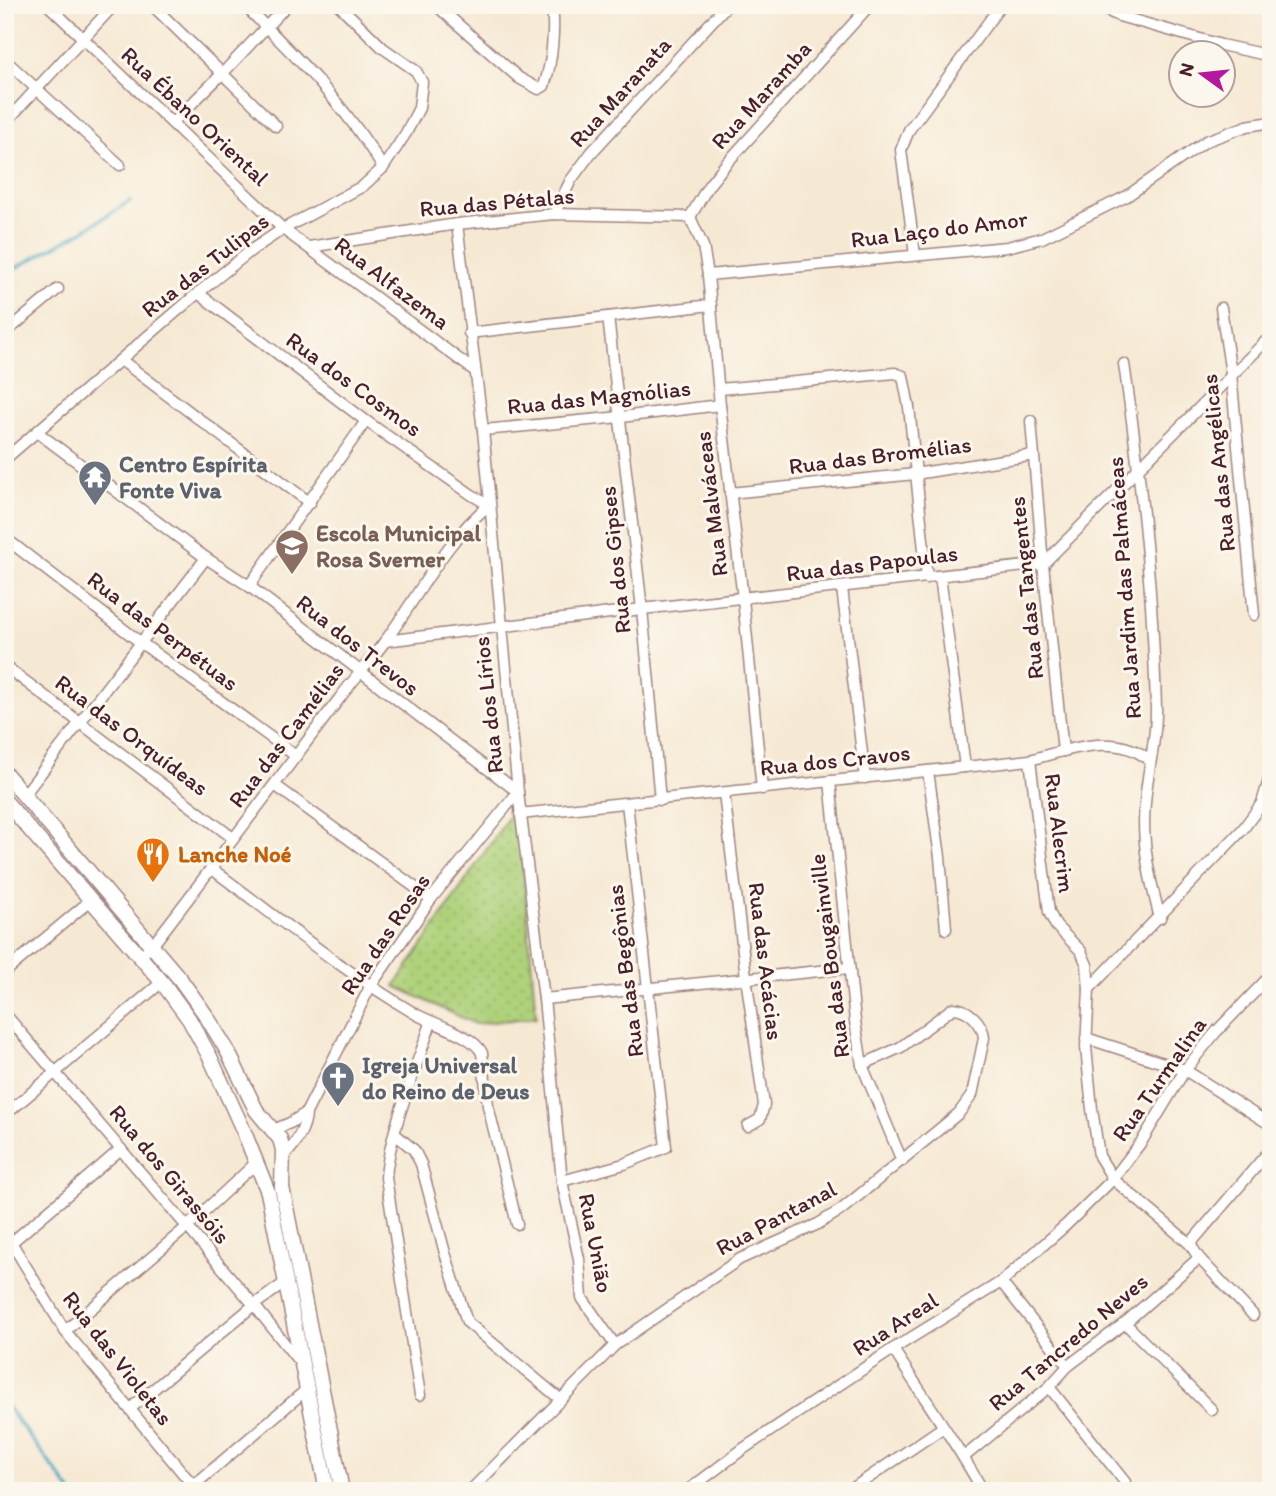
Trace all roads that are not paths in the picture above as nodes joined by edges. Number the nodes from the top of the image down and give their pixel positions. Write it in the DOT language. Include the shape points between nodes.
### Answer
graph roads {
  1 [pos="48,5"];
  2 [pos="114,5"];
  3 [pos="152,5"];
  4 [pos="244,5"];
  5 [pos="287,5"];
  6 [pos="339,5"];
  7 [pos="436,5"];
  8 [pos="552,5"];
  9 [pos="727,5"];
  10 [pos="870,5"];
  11 [pos="1000,5"];
  12 [pos="1095,5"];
  13 [pos="267,27"];
  14 [pos="83,40"];
  15 [pos="1271,55"];
  16 [pos="5,60"];
  17 [pos="223,73"];
  18 [pos="37,90"];
  19 [pos="1271,122"];
  20 [pos="5,123"];
  21 [pos="172,123"];
  22 [pos="276,126"];
  23 [pos="120,165"];
  24 [pos="383,168"];
  25 [pos="554,214"];
  26 [pos="690,217"];
  27 [pos="457,224"];
  28 [pos="284,229"];
  29 [pos="309,247"];
  30 [pos="915,255"];
  31 [pos="708,275"];
  32 [pos="58,289"];
  33 [pos="198,293"];
  34 [pos="711,304"];
  35 [pos="1221,308"];
  36 [pos="608,317"];
  37 [pos="5,333"];
  38 [pos="469,333"];
  39 [pos="1271,336"];
  40 [pos="121,360"];
  41 [pos="1124,364"];
  42 [pos="475,371"];
  43 [pos="1231,374"];
  44 [pos="719,389"];
  45 [pos="720,405"];
  46 [pos="621,417"];
  47 [pos="366,421"];
  48 [pos="1031,421"];
  49 [pos="483,430"];
  50 [pos="37,432"];
  51 [pos="1034,455"];
  52 [pos="5,459"];
  53 [pos="1139,466"];
  54 [pos="915,474"];
  55 [pos="730,493"];
  56 [pos="310,503"];
  57 [pos="489,505"];
  58 [pos="5,538"];
  59 [pos="206,558"];
  60 [pos="1043,564"];
  61 [pos="940,576"];
  62 [pos="927,578"];
  63 [pos="249,586"];
  64 [pos="842,588"];
  65 [pos="743,598"];
  66 [pos="642,609"];
  67 [pos="1254,615"];
  68 [pos="501,627"];
  69 [pos="385,641"];
  70 [pos="140,642"];
  71 [pos="5,666"];
  72 [pos="359,673"];
  73 [pos="80,723"];
  74 [pos="1063,751"];
  75 [pos="296,756"];
  76 [pos="1030,760"];
  77 [pos="1150,761"];
  78 [pos="965,767"];
  79 [pos="928,771"];
  80 [pos="5,773"];
  81 [pos="1271,773"];
  82 [pos="865,778"];
  83 [pos="830,781"];
  84 [pos="276,786"];
  85 [pos="762,789"];
  86 [pos="517,792"];
  87 [pos="724,793"];
  88 [pos="24,795"];
  89 [pos="660,800"];
  90 [pos="5,801"];
  91 [pos="627,803"];
  92 [pos="520,814"];
  93 [pos="233,838"];
  94 [pos="212,869"];
  95 [pos="431,899"];
  96 [pos="91,901"];
  97 [pos="1160,918"];
  98 [pos="946,929"];
  99 [pos="152,946"];
  100 [pos="140,956"];
  101 [pos="7,968"];
  102 [pos="849,968"];
  103 [pos="1271,975"];
  104 [pos="746,978"];
  105 [pos="162,982"];
  106 [pos="370,987"];
  107 [pos="649,989"];
  108 [pos="1089,989"];
  109 [pos="544,999"];
  110 [pos="5,1014"];
  111 [pos="431,1023"];
  112 [pos="1086,1038"];
  113 [pos="862,1065"];
  114 [pos="1185,1070"];
  115 [pos="56,1073"];
  116 [pos="306,1113"];
  117 [pos="5,1115"];
  118 [pos="1271,1125"];
  119 [pos="748,1126"];
  120 [pos="274,1130"];
  121 [pos="395,1134"];
  122 [pos="250,1146"];
  123 [pos="121,1149"];
  124 [pos="1271,1149"];
  125 [pos="282,1156"];
  126 [pos="902,1161"];
  127 [pos="257,1162"];
  128 [pos="1113,1179"];
  129 [pos="562,1181"];
  130 [pos="517,1224"];
  131 [pos="187,1227"];
  132 [pos="5,1232"];
  133 [pos="12,1242"];
  134 [pos="1190,1244"];
  135 [pos="1199,1258"];
  136 [pos="286,1282"];
  137 [pos="1001,1282"];
  138 [pos="254,1305"];
  139 [pos="1253,1315"];
  140 [pos="1125,1323"];
  141 [pos="65,1331"];
  142 [pos="615,1345"];
  143 [pos="893,1349"];
  144 [pos="301,1364"];
  145 [pos="1069,1366"];
  146 [pos="1049,1387"];
  147 [pos="306,1390"];
  148 [pos="420,1395"];
  149 [pos="560,1399"];
  150 [pos="131,1408"];
  151 [pos="1212,1410"];
  152 [pos="942,1427"];
  153 [pos="964,1457"];
  154 [pos="1271,1480"];
  155 [pos="327,1491"];
  156 [pos="342,1491"];
  157 [pos="470,1491"];
  158 [pos="687,1491"];
  159 [pos="849,1491"];
  160 [pos="983,1491"];
  161 [pos="1126,1491"];
  162 [pos="1263,1491"];
  1 -- 14 [label="street, Rua Ébano Oriental"];
  2 -- 14 [label="street"];
  3 -- 17 [label="street"];
  4 -- 13 [label="street"];
  5 -- 13 [label="street"];
  6 -- 24 [label="street, Rua das Tulipas" via="383,48 421,76 422,98"];
  7 -- 8 [label="street" via="532,87 542,88 552,39"];
  9 -- 25 [label="street, Rua Maranata" via="591,153"];
  10 -- 26 [label="street, Rua Maramba" via="725,165"];
  11 -- 30 [label="street" via="904,141 901,150"];
  12 -- 15 [label="street" via="1221,45"];
  13 -- 17 [label="street"];
  13 -- 24 [label="street" via="348,116"];
  14 -- 18 [label="street"];
  14 -- 21 [label="street, Rua Ébano Oriental"];
  16 -- 18 [label="street"];
  17 -- 21 [label="street"];
  17 -- 22 [label="street"];
  18 -- 20 [label="street"];
  18 -- 23 [label="street"];
  19 -- 30 [label="street, Rua Laço do Amor" via="1206,141 1127,196 1042,239 1007,247"];
  21 -- 28 [label="street, Rua Ébano Oriental"];
  24 -- 28 [label="street, Rua das Tulipas" via="363,186"];
  25 -- 26 [label="street, Rua das Pétalas"];
  25 -- 27 [label="street, Rua das Pétalas"];
  26 -- 31 [label="street, Rua Malváceas" via="703,247"];
  27 -- 29 [label="street, Rua das Pétalas"];
  27 -- 38 [label="street, Rua dos Lírios"];
  28 -- 29 [label="street, Rua Alfazema"];
  28 -- 33 [label="street, Rua das Tulipas"];
  29 -- 42 [label="street, Rua Alfazema"];
  30 -- 31 [label="street, Rua Laço do Amor"];
  31 -- 34 [label="street, Rua Malváceas"];
  32 -- 37 [label="street"];
  33 -- 40 [label="street, Rua das Tulipas"];
  33 -- 47 [label="street, Rua dos Cosmos"];
  34 -- 36 [label="street"];
  34 -- 44 [label="street, Rua Malváceas"];
  35 -- 43 [label="street, Rua das Angélicas"];
  36 -- 38 [label="street"];
  36 -- 46 [label="street, Rua dos Gipses"];
  38 -- 42 [label="street, Rua dos Lírios"];
  39 -- 43 [label="street"];
  40 -- 50 [label="street, Rua das Tulipas"];
  40 -- 56 [label="street"];
  41 -- 53 [label="street, Rua Jardim das Palmáceas"];
  42 -- 49 [label="street, Rua dos Lírios"];
  43 -- 53 [label="street"];
  43 -- 67 [label="street, Rua das Angélicas"];
  44 -- 45 [label="street, Rua Malváceas"];
  44 -- 54 [label="street, Rua das Magnólias" via="878,374 903,376"];
  45 -- 46 [label="street, Rua das Magnólias"];
  45 -- 55 [label="street, Rua Malváceas"];
  46 -- 49 [label="street, Rua das Magnólias"];
  46 -- 66 [label="street, Rua dos Gipses"];
  47 -- 56 [label="street"];
  47 -- 57 [label="street, Rua dos Cosmos"];
  48 -- 51 [label="street, Rua das Tangentes"];
  49 -- 57 [label="street, Rua dos Lírios"];
  50 -- 52 [label="street, Rua das Tulipas"];
  50 -- 59 [label="street, Rua dos Trevos"];
  51 -- 54 [label="street, Rua das Bromélias"];
  51 -- 60 [label="street, Rua das Tangentes"];
  53 -- 60 [label="street"];
  53 -- 77 [label="street, Rua Jardim das Palmáceas" via="1157,712"];
  54 -- 55 [label="street, Rua das Bromélias"];
  54 -- 62 [label="street"];
  55 -- 65 [label="street, Rua Malváceas"];
  56 -- 63 [label="street"];
  57 -- 68 [label="street, Rua dos Lírios"];
  57 -- 69 [label="street, Rua das Camélias" via="457,538"];
  58 -- 70 [label="street, Rua das Perpétuas"];
  59 -- 63 [label="street, Rua dos Trevos"];
  59 -- 70 [label="street"];
  60 -- 61 [label="street, Rua das Papoulas"];
  60 -- 74 [label="street, Rua das Tangentes"];
  61 -- 62 [label="street, Rua das Papoulas"];
  61 -- 78 [label="street"];
  62 -- 64 [label="street, Rua das Papoulas"];
  63 -- 72 [label="street, Rua dos Trevos"];
  64 -- 65 [label="street, Rua das Papoulas"];
  64 -- 82 [label="street"];
  65 -- 66 [label="street, Rua das Papoulas"];
  65 -- 85 [label="street, Rua Malváceas"];
  66 -- 68 [label="street, Rua das Papoulas"];
  66 -- 89 [label="street, Rua dos Gipses"];
  68 -- 69 [label="street, Rua das Papoulas"];
  68 -- 86 [label="street, Rua dos Lírios"];
  69 -- 72 [label="street, Rua das Camélias"];
  70 -- 73 [label="street"];
  70 -- 75 [label="street, Rua das Perpétuas"];
  71 -- 73 [label="street, Rua das Orquídeas"];
  72 -- 75 [label="street, Rua das Camélias"];
  72 -- 86 [label="street, Rua dos Trevos"];
  73 -- 88 [label="street"];
  73 -- 93 [label="street, Rua das Orquídeas"];
  74 -- 76 [label="street, Rua dos Cravos"];
  74 -- 77 [label="street, Rua dos Cravos" via="1125,747"];
  75 -- 84 [label="street, Rua das Camélias"];
  76 -- 78 [label="street, Rua dos Cravos"];
  76 -- 108 [label="street, Rua Alecrim" via="1049,912 1055,926 1085,958"];
  77 -- 97 [label="street, Rua Jardim das Palmáceas" via="1145,846"];
  78 -- 79 [label="street, Rua dos Cravos"];
  79 -- 82 [label="street, Rua dos Cravos"];
  79 -- 98 [label="street"];
  80 -- 88 [label="street"];
  81 -- 97 [label="street" via="1267,792 1252,818"];
  82 -- 83 [label="street, Rua dos Cravos"];
  83 -- 85 [label="street, Rua dos Cravos"];
  83 -- 102 [label="street, Rua das Bougainville"];
  84 -- 93 [label="street, Rua das Camélias"];
  84 -- 95 [label="street"];
  85 -- 87 [label="street, Rua dos Cravos"];
  86 -- 92 [label="street, Rua dos Lírios"];
  86 -- 95 [label="street, Rua das Rosas"];
  87 -- 89 [label="street, Rua dos Cravos"];
  87 -- 104 [label="street, Rua das Acácias"];
  88 -- 99 [label="street"];
  89 -- 91 [label="street, Rua dos Cravos"];
  90 -- 96 [label="street"];
  91 -- 92 [label="street, Rua dos Cravos"];
  91 -- 107 [label="street, Rua das Begônias"];
  92 -- 109 [label="street, Rua dos Lírios"];
  93 -- 94 [label="street, Rua das Camélias"];
  94 -- 99 [label="street, Rua das Camélias"];
  94 -- 106 [label="street"];
  95 -- 106 [label="street, Rua das Rosas"];
  96 -- 100 [label="street"];
  96 -- 101 [label="street"];
  97 -- 108 [label="street"];
  99 -- 100 [label="street, Rua das Camélias"];
  99 -- 120 [label="street" via="205,1014 256,1110"];
  100 -- 105 [label="street"];
  102 -- 104 [label="street"];
  102 -- 113 [label="street, Rua das Bougainville"];
  103 -- 114 [label="street, Rua Turmalina"];
  104 -- 107 [label="street"];
  104 -- 119 [label="street, Rua das Acácias" via="764,1105 761,1119"];
  105 -- 115 [label="street"];
  105 -- 122 [label="street" via="210,1057"];
  106 -- 111 [label="street"];
  106 -- 116 [label="street, Rua das Rosas"];
  107 -- 109 [label="street"];
  107 -- 129 [label="street, Rua das Begônias" via="666,1147"];
  108 -- 112 [label="street"];
  109 -- 129 [label="street, Rua dos Lírios"];
  110 -- 115 [label="street, Rua dos Girassóis"];
  111 -- 121 [label="street"];
  111 -- 130 [label="street" via="471,1040 482,1053 488,1106"];
  112 -- 114 [label="street"];
  112 -- 128 [label="street" via="1099,1156"];
  113 -- 126 [label="street, Rua das Bougainville"];
  113 -- 126 [label="street, Rua Pantanal" via="901,1047 953,1008 966,1012 982,1027 984,1038 968,1103"];
  114 -- 118 [label="street"];
  114 -- 128 [label="street, Rua Turmalina"];
  115 -- 117 [label="street"];
  115 -- 123 [label="street, Rua dos Girassóis"];
  116 -- 120 [label="street"];
  116 -- 125 [label="street, Rua das Rosas" via="289,1152"];
  120 -- 122 [label="street" via="259,1132"];
  120 -- 125 [label="street" via="281,1139"];
  121 -- 148 [label="street" via="387,1164 387,1192"];
  121 -- 149 [label="street" via="414,1150 421,1164 467,1322"];
  122 -- 127 [label="street"];
  123 -- 131 [label="street, Rua dos Girassóis"];
  123 -- 133 [label="street"];
  124 -- 134 [label="street"];
  125 -- 127 [label="street" via="269,1163"];
  125 -- 156 [label="street" via="282,1187"];
  126 -- 142 [label="street, Rua Pantanal" via="841,1210 740,1259"];
  127 -- 131 [label="street"];
  127 -- 136 [label="street" via="275,1221"];
  128 -- 134 [label="street"];
  128 -- 137 [label="street, Rua Areal"];
  129 -- 142 [label="street, Rua União" via="583,1298"];
  131 -- 138 [label="street, Rua dos Girassóis"];
  131 -- 141 [label="street"];
  132 -- 133 [label="street, Rua das Violetas"];
  133 -- 141 [label="street, Rua das Violetas"];
  134 -- 135 [label="street"];
  135 -- 139 [label="street"];
  135 -- 140 [label="street, Rua Tancredo Neves"];
  136 -- 138 [label="street"];
  136 -- 144 [label="street"];
  137 -- 143 [label="street, Rua Areal"];
  137 -- 145 [label="street"];
  138 -- 144 [label="street, Rua dos Girassóis"];
  138 -- 150 [label="street"];
  140 -- 145 [label="street, Rua Tancredo Neves"];
  140 -- 151 [label="street"];
  141 -- 150 [label="street, Rua das Violetas"];
  142 -- 149 [label="street, Rua Pantanal"];
  143 -- 152 [label="street"];
  143 -- 158 [label="street, Rua Areal"];
  144 -- 147 [label="street"];
  145 -- 146 [label="street, Rua Tancredo Neves"];
  146 -- 153 [label="street, Rua Tancredo Neves"];
  146 -- 161 [label="street" via="1125,1482"];
  147 -- 150 [label="street, Rua das Violetas" via="195,1483"];
  147 -- 155 [label="street"];
  149 -- 157 [label="street, Rua Pantanal"];
  152 -- 153 [label="street"];
  152 -- 159 [label="street"];
  153 -- 160 [label="street"];
  154 -- 162 [label="street"];
}
